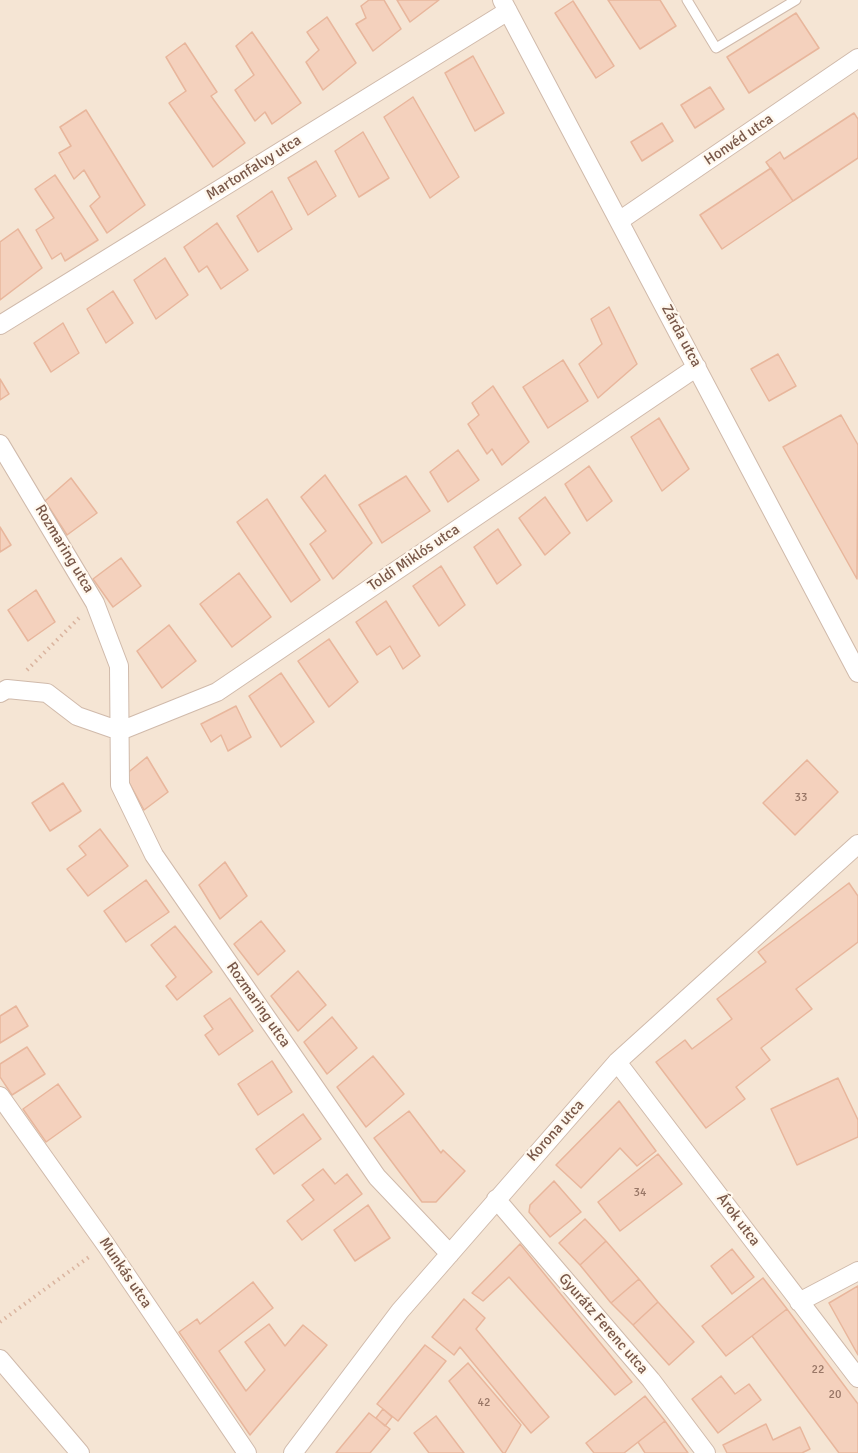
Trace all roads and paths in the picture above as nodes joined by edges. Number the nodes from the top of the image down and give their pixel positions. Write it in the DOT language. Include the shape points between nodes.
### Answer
graph roads {
  1 [pos="687,0"];
  2 [pos="796,0"];
  3 [pos="505,5"];
  4 [pos="858,58"];
  5 [pos="619,221"];
  6 [pos="0,325"];
  7 [pos="698,367"];
  8 [pos="0,444"];
  9 [pos="95,603"];
  10 [pos="858,673"];
  11 [pos="4,691"];
  12 [pos="120,731"];
  13 [pos="858,844"];
  14 [pos="617,1062"];
  15 [pos="0,1096"];
  16 [pos="496,1198"];
  17 [pos="106,1245"];
  18 [pos="450,1254"];
  19 [pos="858,1271"];
  20 [pos="799,1302"];
  21 [pos="0,1322"];
  22 [pos="0,1359"];
  23 [pos="858,1378"];
  24 [pos="80,1453"];
  25 [pos="247,1453"];
  26 [pos="292,1453"];
  27 [pos="706,1453"];
  1 -- 2 [label="lane" via="716,48"];
  3 -- 5 [label="street, Zárda utca"];
  3 -- 6 [label="street, Martonfalvy utca"];
  4 -- 5 [label="street, Honvéd utca"];
  5 -- 7 [label="street, Zárda utca"];
  7 -- 10 [label="street, Zárda utca"];
  7 -- 12 [label="street, Toldi Miklós utca" via="217,692"];
  8 -- 9 [label="street, Rozmaring utca"];
  9 -- 11 [label="path"];
  9 -- 12 [label="street, Rozmaring utca" via="119,666"];
  11 -- 12 [label="street" via="47,693 76,716"];
  12 -- 18 [label="street, Rozmaring utca" via="120,785 154,855 377,1177"];
  13 -- 14 [label="street, Korona utca"];
  14 -- 16 [label="street, Korona utca"];
  14 -- 20 [label="street, Árok utca"];
  15 -- 17 [label="street, Munkás utca"];
  16 -- 18 [label="street, Korona utca"];
  16 -- 27 [label="street, Gyurátz Ferenc utca" via="651,1380"];
  17 -- 21 [label="path"];
  17 -- 25 [label="street, Munkás utca"];
  18 -- 26 [label="street, Korona utca" via="400,1311"];
  19 -- 20 [label="street"];
  20 -- 23 [label="street, Árok utca"];
  22 -- 24 [label="street"];
}
